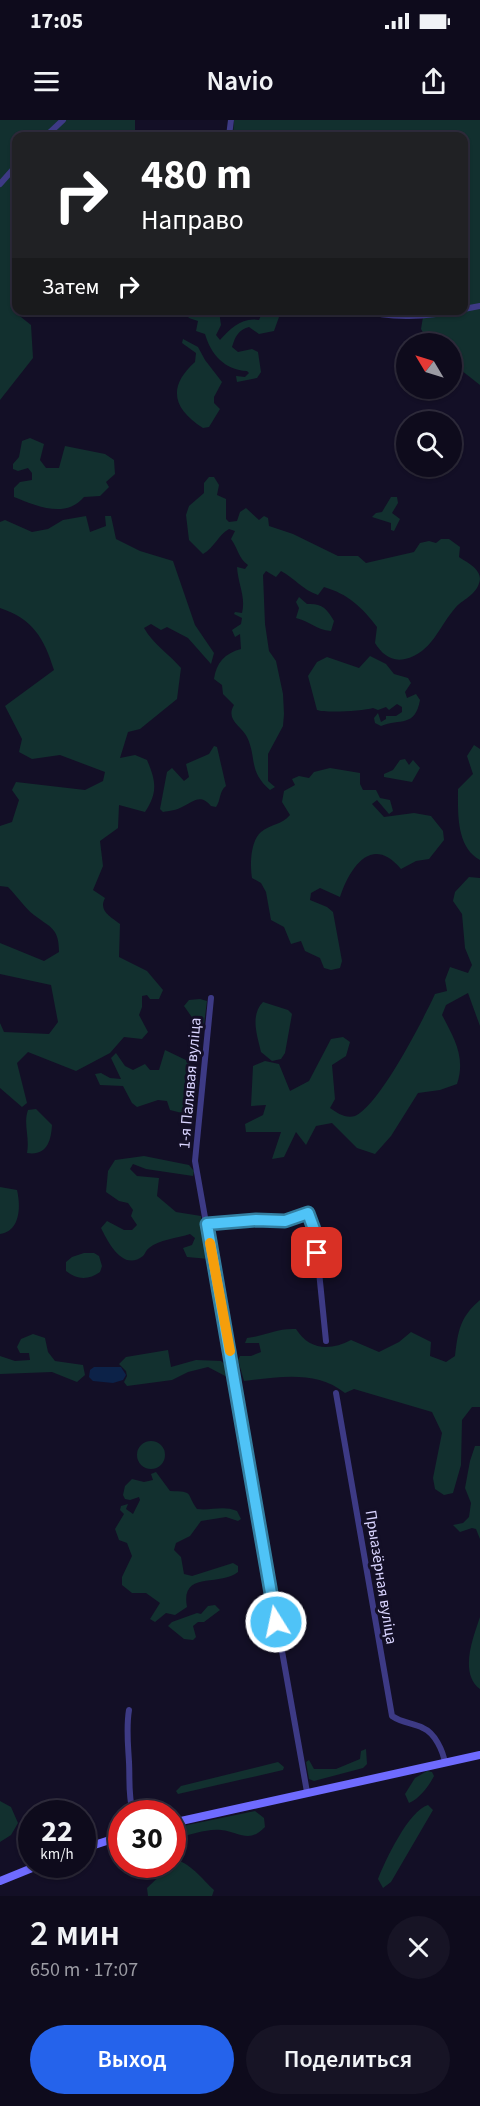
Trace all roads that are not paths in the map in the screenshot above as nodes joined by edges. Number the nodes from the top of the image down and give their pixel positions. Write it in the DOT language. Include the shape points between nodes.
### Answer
graph roads {
  1 [pos="63,120"];
  2 [pos="50,132"];
  3 [pos="12,170"];
  4 [pos="0,184"];
  5 [pos="377,315"];
  6 [pos="425,315"];
  7 [pos="210,998"];
  8 [pos="207,1224"];
  9 [pos="326,1341"];
  10 [pos="336,1392"];
  11 [pos="129,1710"];
  12 [pos="480,1755"];
  13 [pos="445,1763"];
  14 [pos="307,1792"];
  15 [pos="129,1800"];
  16 [pos="186,1820"];
  17 [pos="18,1874"];
  18 [pos="0,1881"];
  1 -- 2 [label="street"];
  3 -- 4 [label="street"];
  5 -- 6 [label="street"];
  7 -- 8 [label="street, 1-я Палявая вуліца" via="195,1161"];
  8 -- 9 [label="street" via="285,1221 308,1213 315,1232"];
  8 -- 14 [label="street, 1-я Палявая вуліца"];
  10 -- 13 [label="street, Прыазёрная вуліца" via="392,1716 426,1728 444,1753"];
  11 -- 15 [label="street" via="126,1728"];
  12 -- 13 [label="main road"];
  13 -- 14 [label="main road"];
  14 -- 16 [label="main road"];
  17 -- 18 [label="main road"];
}
